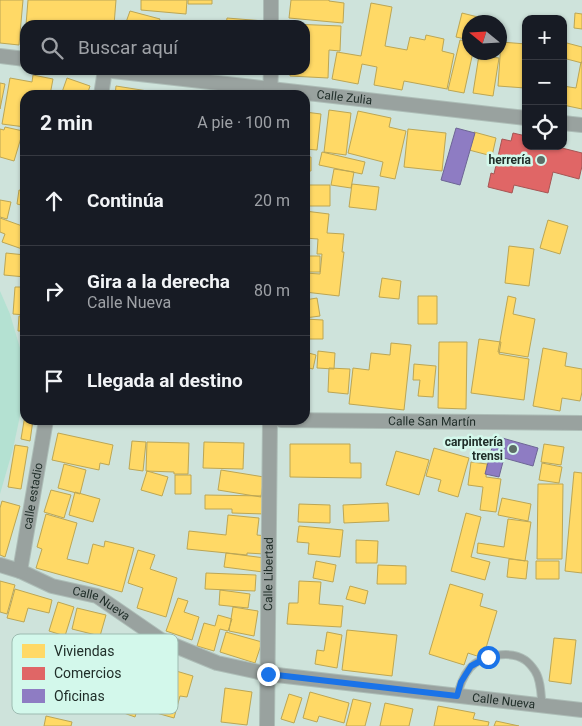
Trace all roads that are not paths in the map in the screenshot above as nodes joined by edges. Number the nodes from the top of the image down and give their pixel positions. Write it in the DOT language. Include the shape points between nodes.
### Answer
graph roads {
  1 [pos="271,0"];
  2 [pos="271,20"];
  3 [pos="0,56"];
  4 [pos="20,58"];
  5 [pos="104,75"];
  6 [pos="142,75"];
  7 [pos="271,75"];
  8 [pos="102,90"];
  9 [pos="255,90"];
  10 [pos="270,90"];
  11 [pos="310,96"];
  12 [pos="522,118"];
  13 [pos="567,123"];
  14 [pos="582,125"];
  15 [pos="310,420"];
  16 [pos="582,423"];
  17 [pos="45,425"];
  18 [pos="270,425"];
  19 [pos="0,565"];
  20 [pos="20,571"];
  21 [pos="152,634"];
  22 [pos="178,647"];
  23 [pos="268,674"];
  24 [pos="457,696"];
  25 [pos="542,705"];
  26 [pos="582,710"];
  27 [pos="267,726"];
  1 -- 2 [label="street"];
  3 -- 4 [label="street"];
  5 -- 8 [label="street"];
  6 -- 9 [label="street, Calle Zulia"];
  7 -- 10 [label="street"];
  11 -- 12 [label="street, Calle Zulia"];
  13 -- 14 [label="street"];
  15 -- 16 [label="street, Calle San Martín"];
  17 -- 20 [label="street, calle estadio"];
  18 -- 23 [label="street, Calle Libertad"];
  19 -- 20 [label="street, Calle Nueva"];
  20 -- 21 [label="street, Calle Nueva" via="52,586 97,596"];
  22 -- 23 [label="street, Calle Nueva" via="217,662"];
  23 -- 24 [label="street, Calle Nueva"];
  23 -- 27 [label="street, Calle Libertad"];
  24 -- 25 [label="street, Calle Nueva"];
  24 -- 25 [label="lane" via="471,666 488,657 509,655 524,660 536,673"];
  25 -- 26 [label="street, Calle Nueva"];
}
